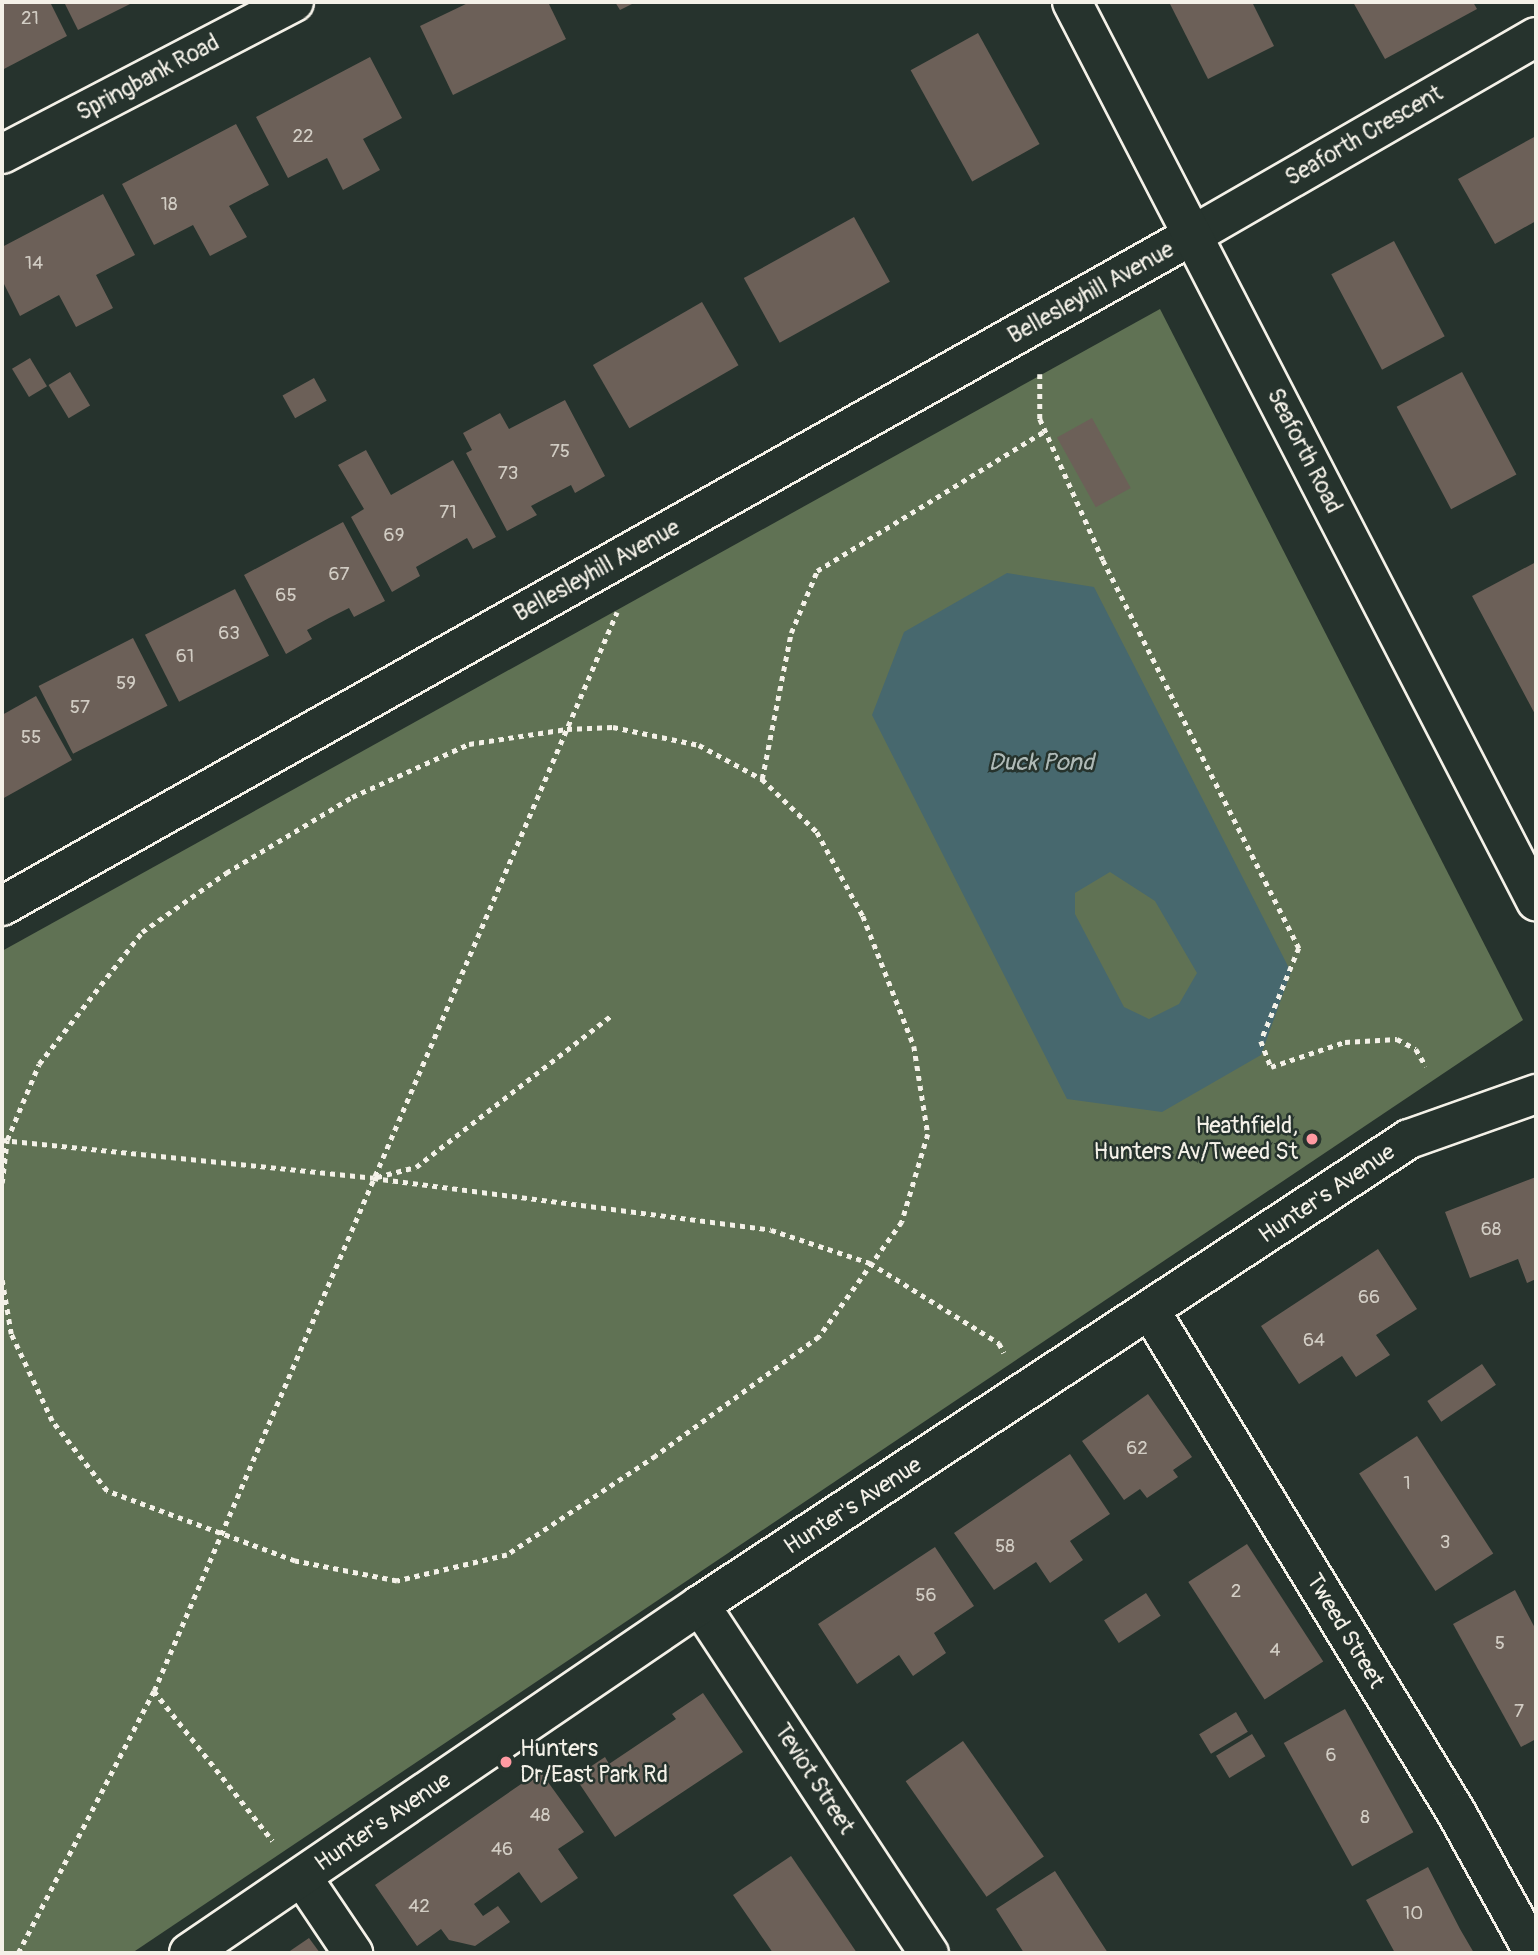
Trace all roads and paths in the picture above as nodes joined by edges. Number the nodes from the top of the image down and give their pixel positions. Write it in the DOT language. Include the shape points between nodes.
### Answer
graph roads {
  1 [pos="294,2"];
  2 [pos="1072,2"];
  3 [pos="1536,37"];
  4 [pos="2,154"];
  5 [pos="1193,235"];
  6 [pos="1040,365"];
  7 [pos="1046,430"];
  8 [pos="648,542"];
  9 [pos="567,729"];
  10 [pos="762,779"];
  11 [pos="1536,901"];
  12 [pos="2,906"];
  13 [pos="611,1016"];
  14 [pos="1426,1066"];
  15 [pos="1536,1094"];
  16 [pos="4,1140"];
  17 [pos="373,1178"];
  18 [pos="2,1183"];
  19 [pos="870,1263"];
  20 [pos="2,1280"];
  21 [pos="1151,1312"];
  22 [pos="1023,1395"];
  23 [pos="219,1533"];
  24 [pos="700,1605"];
  25 [pos="154,1691"];
  26 [pos="302,1877"];
  27 [pos="18,1953"];
  28 [pos="189,1953"];
  29 [pos="353,1953"];
  30 [pos="929,1953"];
  31 [pos="1534,1953"];
  1 -- 4 [label="street, Springbank Road"];
  2 -- 5 [label="street, Seaforth Road"];
  3 -- 5 [label="street, Seaforth Crescent"];
  5 -- 8 [label="street, Bellesleyhill Avenue"];
  5 -- 11 [label="street, Seaforth Road"];
  6 -- 7 [label="path" via="1040,419"];
  7 -- 10 [label="path" via="817,571 791,633"];
  7 -- 14 [label="path" via="1103,559 1299,948 1261,1041 1271,1067 1345,1042 1397,1039 1416,1049"];
  8 -- 9 [label="path"];
  8 -- 12 [label="street, Bellesleyhill Avenue"];
  9 -- 10 [label="path" via="613,727 699,744"];
  9 -- 16 [label="path" via="469,744 352,797 226,873 142,932 39,1064"];
  9 -- 17 [label="path"];
  10 -- 19 [label="path" via="817,832 863,916 914,1046 928,1134 902,1222"];
  13 -- 17 [label="path" via="416,1167"];
  15 -- 21 [label="street, Hunter's Avenue" via="1409,1139"];
  16 -- 17 [label="path"];
  16 -- 18 [label="path"];
  17 -- 19 [label="path" via="771,1230"];
  17 -- 23 [label="path"];
  19 -- 22 [label="path" via="999,1343"];
  19 -- 23 [label="path" via="819,1337 656,1456 507,1555 397,1581 295,1561"];
  20 -- 23 [label="path" via="11,1334 52,1421 107,1492"];
  21 -- 22 [label="street, Hunter's Avenue"];
  21 -- 31 [label="street, Tweed Street" via="1456,1812"];
  22 -- 24 [label="street, Hunter's Avenue"];
  23 -- 25 [label="path"];
  24 -- 26 [label="street, Hunter's Avenue"];
  24 -- 30 [label="street, Teviot Street"];
  25 -- 26 [label="path"];
  25 -- 27 [label="path"];
  26 -- 28 [label="street, Hunter's Avenue"];
  26 -- 29 [label="street"];
}
